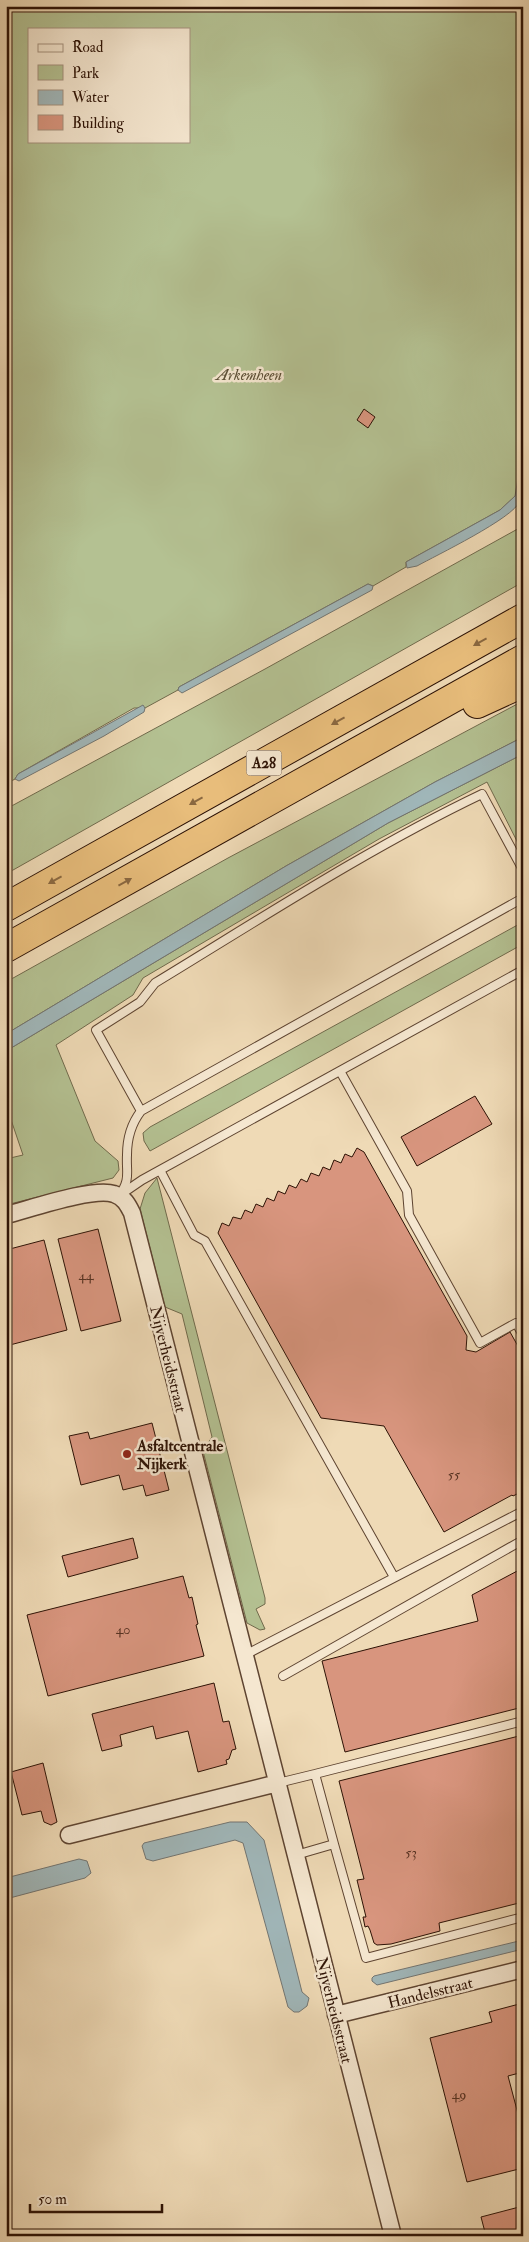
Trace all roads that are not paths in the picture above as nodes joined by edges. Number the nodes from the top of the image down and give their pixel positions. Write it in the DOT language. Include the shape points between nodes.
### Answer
graph roads {
  1 [pos="523,618"];
  2 [pos="523,660"];
  3 [pos="523,683"];
  4 [pos="282,794"];
  5 [pos="523,870"];
  6 [pos="523,898"];
  7 [pos="6,907"];
  8 [pos="6,948"];
  9 [pos="523,970"];
  10 [pos="340,1071"];
  11 [pos="141,1111"];
  12 [pos="160,1170"];
  13 [pos="119,1196"];
  14 [pos="6,1215"];
  15 [pos="523,1335"];
  16 [pos="523,1510"];
  17 [pos="523,1540"];
  18 [pos="394,1577"];
  19 [pos="245,1655"];
  20 [pos="283,1676"];
  21 [pos="523,1721"];
  22 [pos="315,1774"];
  23 [pos="278,1783"];
  24 [pos="69,1835"];
  25 [pos="334,1844"];
  26 [pos="296,1855"];
  27 [pos="523,1917"];
  28 [pos="523,1969"];
  29 [pos="336,2016"];
  30 [pos="393,2236"];
  1 -- 7 [label="highway, A28, one-way"];
  2 -- 4 [label="highway, A28"];
  3 -- 4 [label="highway, A28"];
  8 -- 4 [label="highway, A28, one-way"];
  5 -- 11 [label="lane" via="482,794 432,818 347,867 155,983 140,1002 96,1030"];
  6 -- 11 [label="lane"];
  9 -- 10 [label="lane"];
  10 -- 12 [label="lane"];
  10 -- 15 [label="lane" via="407,1191 409,1215 480,1343 516,1323"];
  11 -- 13 [label="lane" via="129,1134 127,1184"];
  12 -- 13 [label="lane"];
  12 -- 18 [label="lane" via="194,1235 205,1241"];
  13 -- 14 [label="street" via="108,1192 94,1193"];
  13 -- 19 [label="street, Nijverheidsstraat" via="132,1213"];
  16 -- 18 [label="lane"];
  17 -- 20 [label="lane"];
  18 -- 19 [label="lane"];
  19 -- 23 [label="street, Nijverheidsstraat"];
  21 -- 22 [label="lane"];
  22 -- 23 [label="lane"];
  22 -- 25 [label="lane"];
  23 -- 24 [label="street"];
  23 -- 26 [label="street, Nijverheidsstraat"];
  25 -- 26 [label="lane"];
  25 -- 27 [label="lane" via="366,1958"];
  26 -- 29 [label="street, Nijverheidsstraat"];
  28 -- 29 [label="street, Handelsstraat"];
  29 -- 30 [label="street, Nijverheidsstraat"];
}
